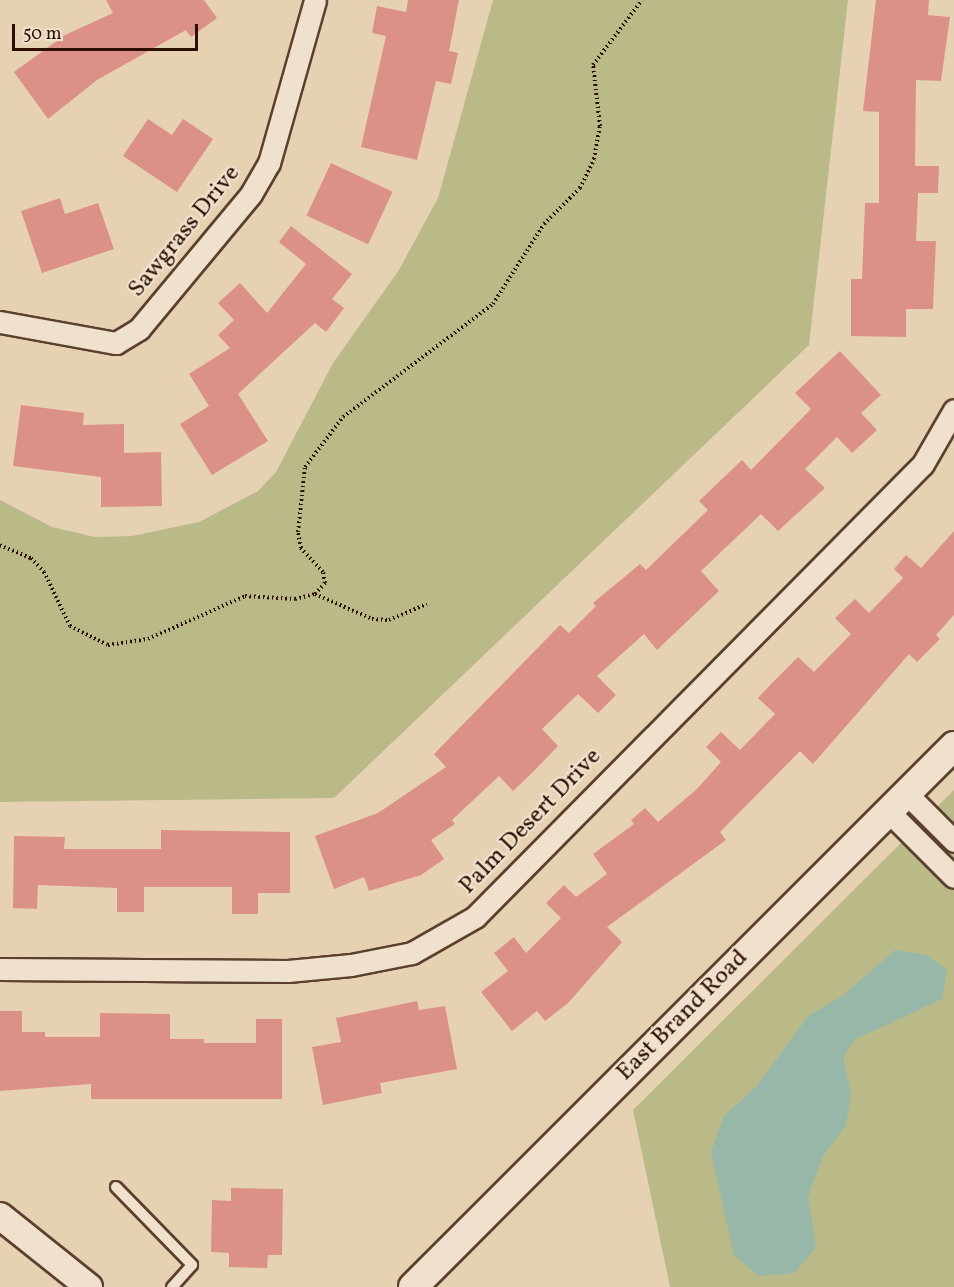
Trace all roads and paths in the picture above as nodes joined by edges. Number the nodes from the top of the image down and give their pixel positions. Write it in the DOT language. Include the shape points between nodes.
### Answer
graph roads {
  1 [pos="315,0"];
  2 [pos="642,0"];
  3 [pos="0,322"];
  4 [pos="954,410"];
  5 [pos="0,545"];
  6 [pos="315,594"];
  7 [pos="427,604"];
  8 [pos="954,746"];
  9 [pos="897,802"];
  10 [pos="954,841"];
  11 [pos="954,877"];
  12 [pos="0,969"];
  13 [pos="116,1187"];
  14 [pos="0,1216"];
  15 [pos="89,1287"];
  16 [pos="172,1287"];
  17 [pos="413,1287"];
  1 -- 3 [label="street, Sawgrass Drive" via="269,164 251,194 139,329 116,343"];
  2 -- 6 [label="path" via="593,65 600,126 594,159 580,188 544,224 493,304 343,417 306,467 298,532 301,548 323,572 325,583"];
  4 -- 12 [label="street, Palm Desert Drive" via="923,464 475,917 412,953 351,965 288,971"];
  5 -- 6 [label="path" via="31,558 44,572 69,626 108,645 148,639 245,596 295,599"];
  6 -- 7 [label="path" via="372,619 388,620"];
  8 -- 9 [label="main road, East Brand Road"];
  9 -- 10 [label="street"];
  9 -- 11 [label="street"];
  9 -- 17 [label="main road, East Brand Road"];
  13 -- 16 [label="lane" via="192,1264"];
  14 -- 15 [label="street"];
}
